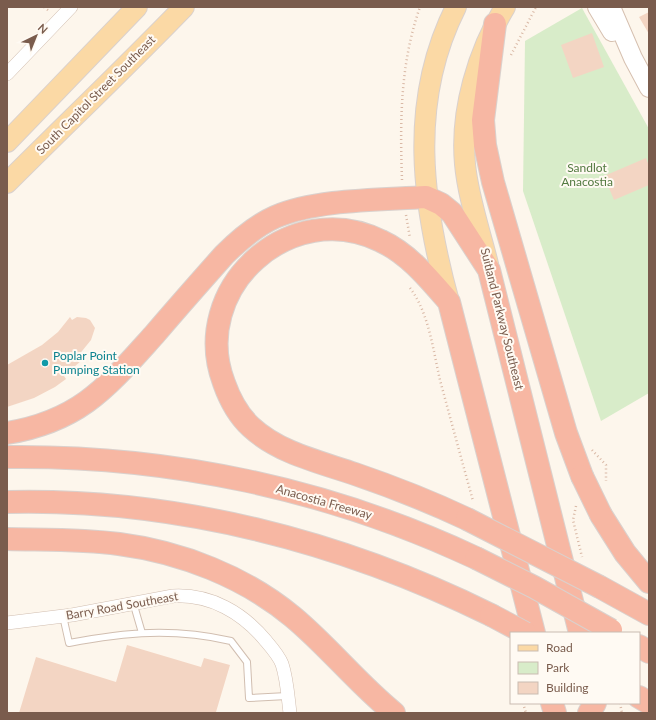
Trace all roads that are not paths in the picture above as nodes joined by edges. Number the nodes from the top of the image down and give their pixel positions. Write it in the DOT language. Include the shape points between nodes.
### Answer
graph roads {
  1 [pos="71,7"];
  2 [pos="137,7"];
  3 [pos="184,7"];
  4 [pos="456,7"];
  5 [pos="596,7"];
  6 [pos="611,7"];
  7 [pos="500,16"];
  8 [pos="632,58"];
  9 [pos="7,74"];
  10 [pos="649,88"];
  11 [pos="7,142"];
  12 [pos="7,183"];
  13 [pos="426,197"];
  14 [pos="489,270"];
  15 [pos="449,302"];
  16 [pos="7,433"];
  17 [pos="7,457"];
  18 [pos="7,502"];
  19 [pos="7,538"];
  20 [pos="649,582"];
  21 [pos="133,602"];
  22 [pos="649,614"];
  23 [pos="63,616"];
  24 [pos="7,623"];
  25 [pos="614,631"];
  26 [pos="523,632"];
  27 [pos="534,632"];
  28 [pos="580,632"];
  29 [pos="142,633"];
  30 [pos="640,647"];
  31 [pos="649,652"];
  32 [pos="288,696"];
  33 [pos="640,698"];
  34 [pos="649,703"];
  35 [pos="595,704"];
  36 [pos="290,713"];
  37 [pos="394,713"];
  38 [pos="589,713"];
  1 -- 9 [label="street"];
  2 -- 11 [label="main road"];
  3 -- 12 [label="main road, South Capitol Street Southeast"];
  4 -- 13 [label="main road" via="429,84 424,148"];
  5 -- 8 [label="street"];
  6 -- 8 [label="street"];
  7 -- 14 [label="main road, Suitland Parkway Southeast" via="483,54 474,84 465,149 468,180"];
  7 -- 20 [label="highway, bridge" via="484,112 485,145 493,182 566,434 582,476 601,515 625,553"];
  8 -- 10 [label="street"];
  13 -- 14 [label="highway" via="452,213"];
  13 -- 15 [label="main road" via="435,248"];
  13 -- 16 [label="highway" via="315,206 288,212 264,223 242,238 224,255 124,369 93,399 52,422"];
  14 -- 28 [label="highway, Suitland Parkway Southeast"];
  15 -- 22 [label="highway, bridge" via="422,271 403,254 382,241 348,230 322,229 296,235 261,254 243,271 229,293 220,317 217,353 221,376 230,400 251,427 269,441 427,501 471,510"];
  15 -- 27 [label="highway"];
  17 -- 25 [label="highway, Anacostia Freeway, bridge" via="66,457 129,462 178,468 295,492 369,514 476,558"];
  18 -- 26 [label="highway, bridge" via="121,506 182,514 256,529 310,543 414,580"];
  19 -- 37 [label="highway" via="119,544 168,554 220,574 268,599 292,617"];
  21 -- 23 [label="street, Barry Road Southeast"];
  21 -- 29 [label="lane"];
  21 -- 32 [label="street, Barry Road Southeast" via="187,596 207,600 233,611 253,627 277,655 282,664"];
  23 -- 24 [label="street, Barry Road Southeast"];
  23 -- 29 [label="lane" via="69,643"];
  29 -- 32 [label="lane" via="204,635 231,641 247,662 249,698"];
  30 -- 31 [label="highway"];
  32 -- 36 [label="street, Barry Road Southeast"];
  33 -- 34 [label="highway"];
  35 -- 38 [label="highway"];
}
